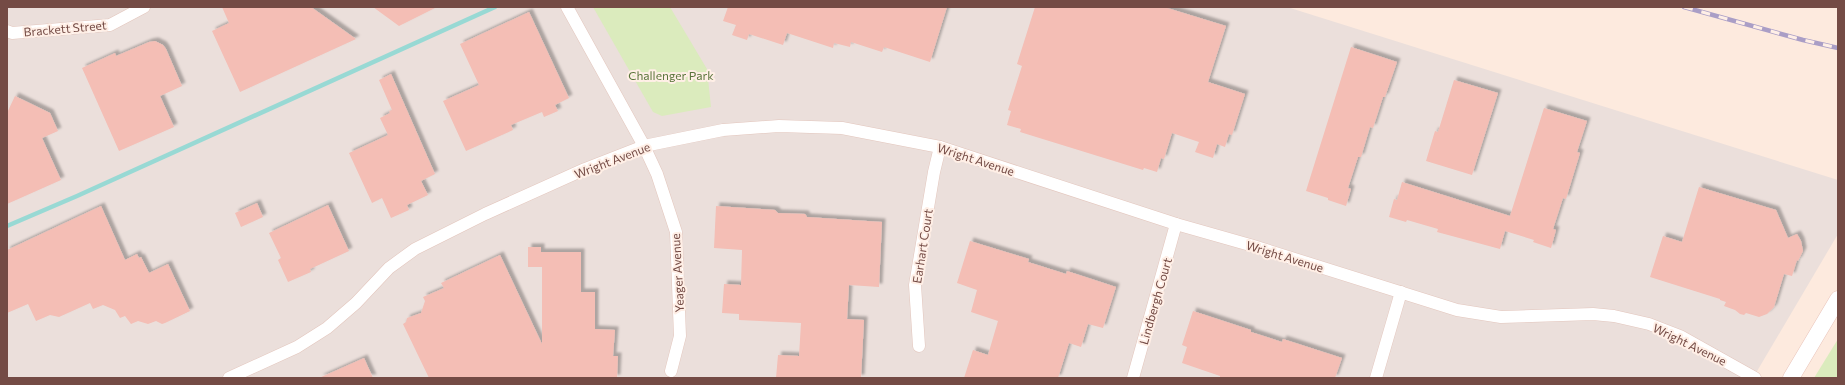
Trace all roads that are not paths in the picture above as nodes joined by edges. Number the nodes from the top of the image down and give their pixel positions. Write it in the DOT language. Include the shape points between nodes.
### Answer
graph roads {
  1 [pos="144,7"];
  2 [pos="567,7"];
  3 [pos="7,31"];
  4 [pos="644,146"];
  5 [pos="940,148"];
  6 [pos="1176,224"];
  7 [pos="1401,292"];
  8 [pos="1838,299"];
  9 [pos="919,346"];
  10 [pos="671,371"];
  11 [pos="229,378"];
  12 [pos="1133,378"];
  13 [pos="1376,378"];
  14 [pos="1755,378"];
  15 [pos="1791,378"];
  1 -- 3 [label="street, Brackett Street" via="110,24 12,33"];
  2 -- 4 [label="street, Yeager Avenue"];
  4 -- 5 [label="street, Wright Avenue" via="723,130 779,126 842,128"];
  4 -- 10 [label="street, Yeager Avenue" via="657,174 676,232 680,336"];
  4 -- 11 [label="street, Wright Avenue" via="499,207 415,249 389,268 356,303 327,328 297,347"];
  5 -- 6 [label="street, Wright Avenue"];
  5 -- 9 [label="street, Earhart Court" via="915,285"];
  6 -- 7 [label="street, Wright Avenue"];
  6 -- 12 [label="street, Lindbergh Court"];
  7 -- 13 [label="street"];
  7 -- 14 [label="street, Wright Avenue" via="1457,310 1501,317 1593,314 1649,324 1680,336"];
  8 -- 15 [label="street"];
}
